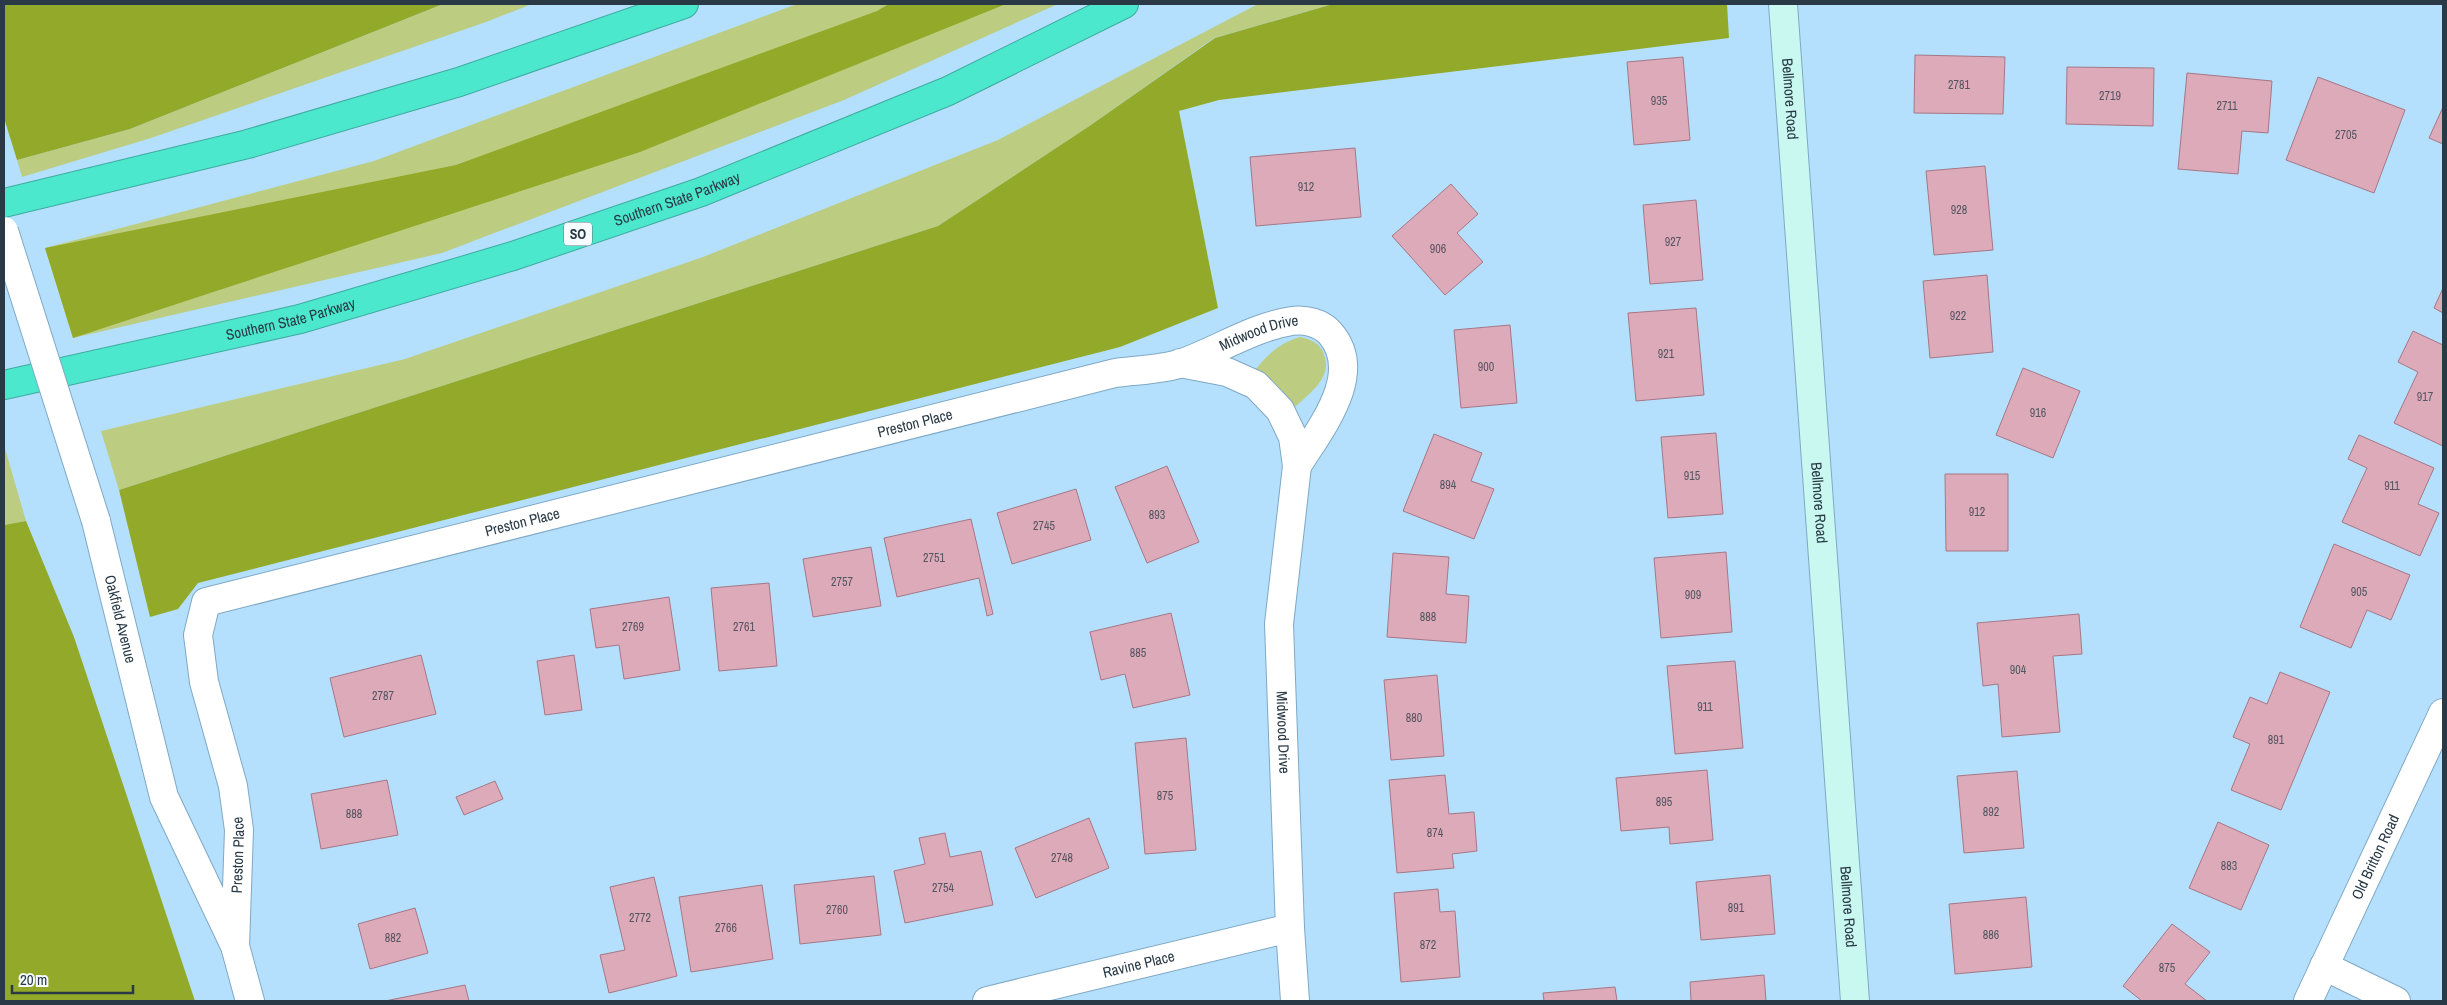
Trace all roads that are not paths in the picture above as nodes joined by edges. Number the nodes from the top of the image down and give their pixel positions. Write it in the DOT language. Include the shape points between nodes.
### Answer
graph roads {
  1 [pos="684,4"];
  2 [pos="1124,4"];
  3 [pos="1784,4"];
  4 [pos="4,203"];
  5 [pos="4,231"];
  6 [pos="1180,364"];
  7 [pos="4,385"];
  8 [pos="1297,466"];
  9 [pos="2443,713"];
  10 [pos="1290,928"];
  11 [pos="235,946"];
  12 [pos="2324,966"];
  13 [pos="250,1001"];
  14 [pos="987,1001"];
  15 [pos="1295,1001"];
  16 [pos="1855,1001"];
  17 [pos="2308,1001"];
  18 [pos="2396,1001"];
  1 -- 4 [label="highway" via="459,82 248,144"];
  2 -- 7 [label="highway, Southern State Parkway / SO" via="948,90 692,196 513,256 300,319"];
  3 -- 16 [label="main road, Bellmore Road"];
  5 -- 11 [label="street, Oakfield Avenue, bridge" via="96,522 164,797"];
  6 -- 8 [label="street, Midwood Drive" via="1227,372 1256,385 1280,410 1293,437"];
  6 -- 8 [label="street, Midwood Drive" via="1273,325 1294,320 1325,327 1336,340 1343,360 1342,382 1333,407"];
  6 -- 11 [label="street, Preston Place" via="1115,373 206,602 198,635 204,682 230,776 239,830"];
  8 -- 10 [label="street, Midwood Drive" via="1279,624"];
  9 -- 12 [label="street, Old Britton Road"];
  10 -- 14 [label="street, Ravine Place"];
  10 -- 15 [label="street, Midwood Drive"];
  11 -- 13 [label="street, Oakfield Avenue"];
  12 -- 17 [label="street, Old Britton Road"];
  12 -- 18 [label="street"];
}
